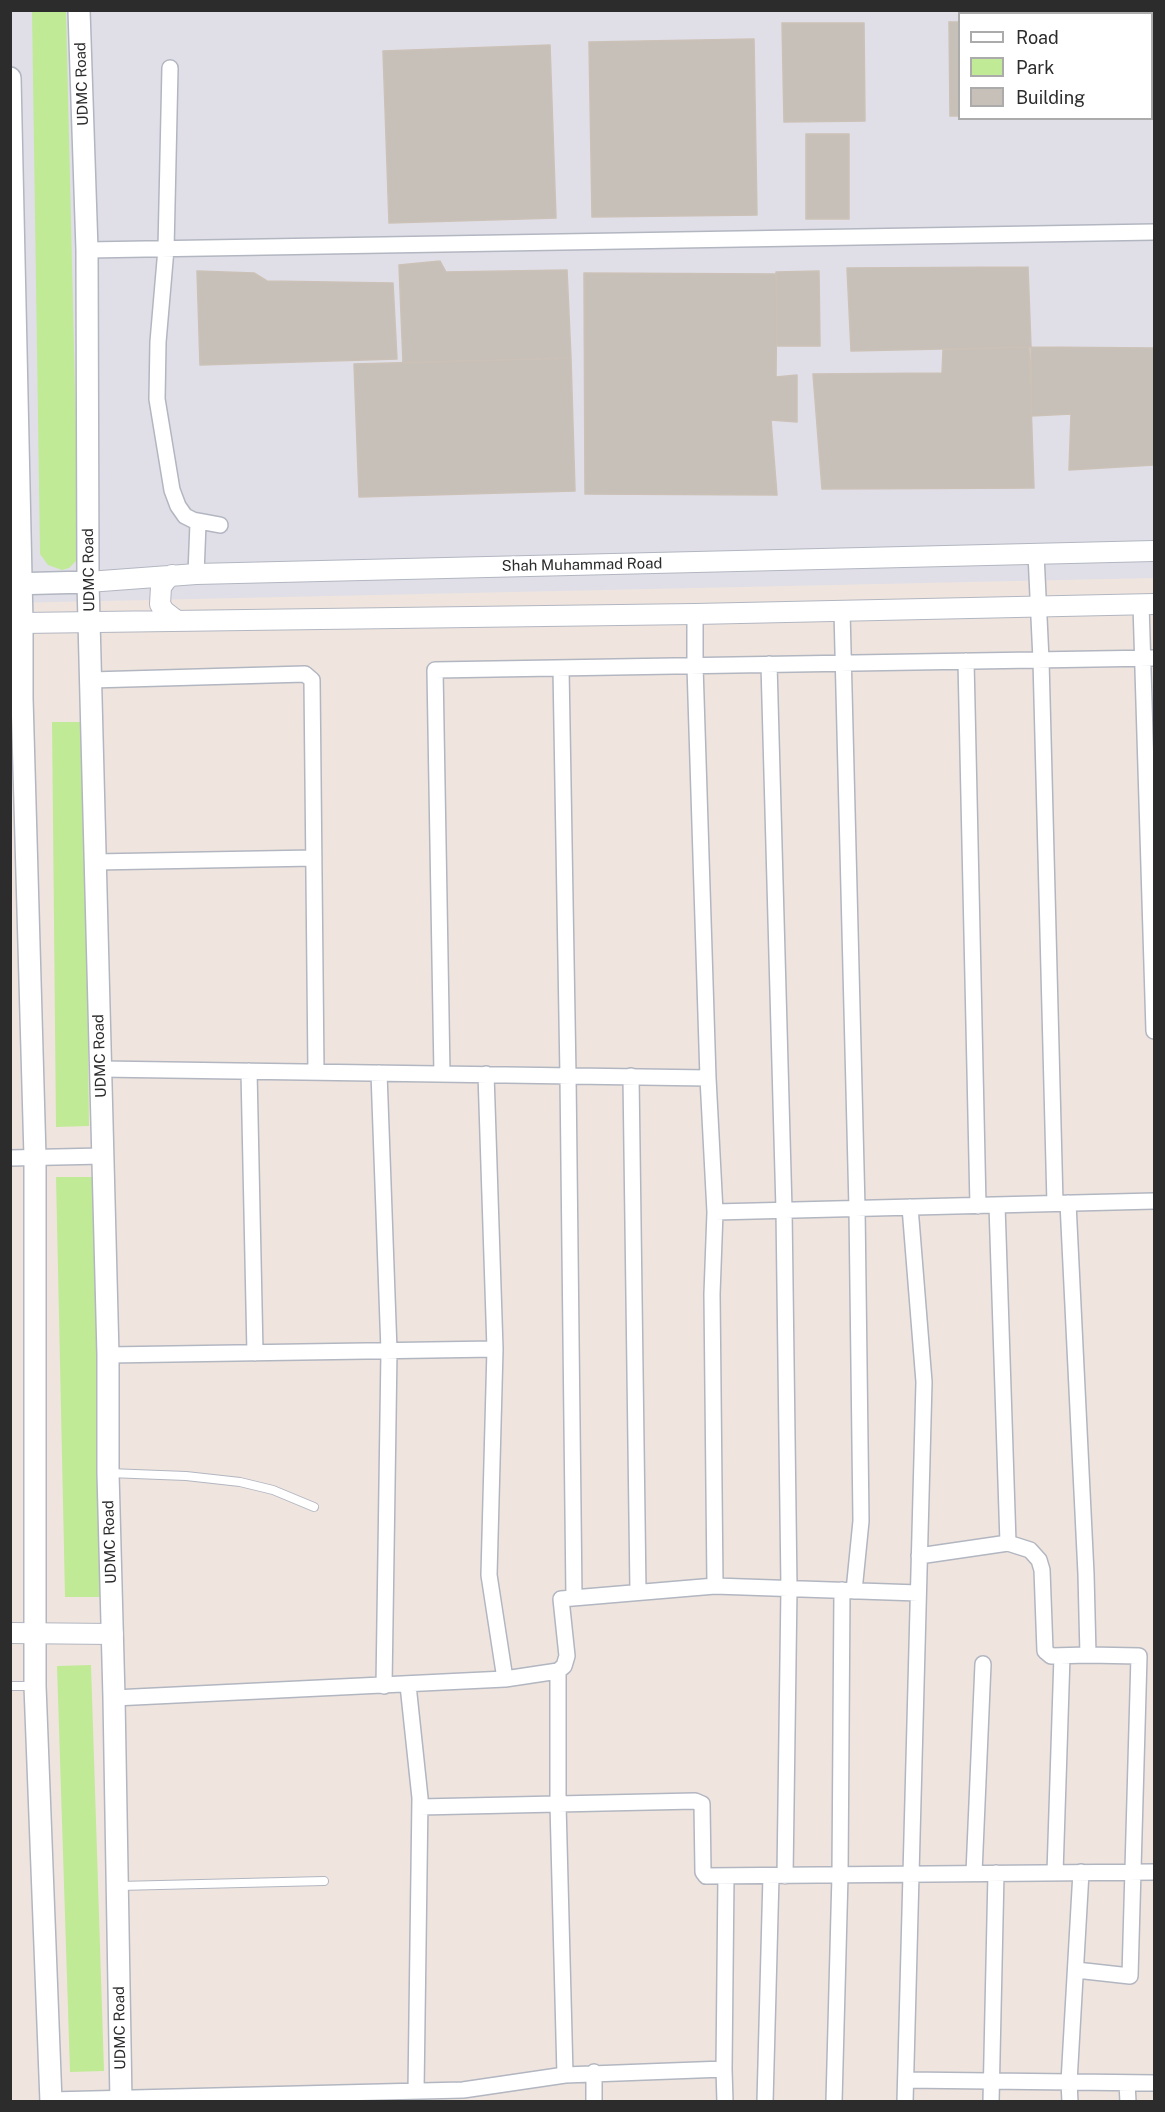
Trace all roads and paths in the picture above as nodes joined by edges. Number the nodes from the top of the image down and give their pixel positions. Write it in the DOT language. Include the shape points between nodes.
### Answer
graph roads {
  1 [pos="79,10"];
  2 [pos="170,68"];
  3 [pos="10,78"];
  4 [pos="1155,232"];
  5 [pos="166,249"];
  6 [pos="87,250"];
  7 [pos="13,317"];
  8 [pos="198,523"];
  9 [pos="220,525"];
  10 [pos="1155,551"];
  11 [pos="1036,554"];
  12 [pos="196,574"];
  13 [pos="172,575"];
  14 [pos="88,582"];
  15 [pos="16,584"];
  16 [pos="1148,604"];
  17 [pos="1038,606"];
  18 [pos="842,611"];
  19 [pos="695,614"];
  20 [pos="177,621"];
  21 [pos="90,622"];
  22 [pos="16,623"];
  23 [pos="1149,658"];
  24 [pos="1041,660"];
  25 [pos="966,661"];
  26 [pos="844,663"];
  27 [pos="769,664"];
  28 [pos="695,666"];
  29 [pos="561,668"];
  30 [pos="91,680"];
  31 [pos="16,698"];
  32 [pos="1150,725"];
  33 [pos="1151,776"];
  34 [pos="1152,834"];
  35 [pos="314,858"];
  36 [pos="95,862"];
  37 [pos="1153,892"];
  38 [pos="1154,959"];
  39 [pos="1154,1020"];
  40 [pos="1155,1031"];
  41 [pos="101,1069"];
  42 [pos="249,1071"];
  43 [pos="316,1072"];
  44 [pos="379,1073"];
  45 [pos="442,1074"];
  46 [pos="486,1074"];
  47 [pos="568,1076"];
  48 [pos="632,1076"];
  49 [pos="708,1077"];
  50 [pos="103,1156"];
  51 [pos="35,1157"];
  52 [pos="10,1158"];
  53 [pos="1155,1201"];
  54 [pos="1062,1203"];
  55 [pos="997,1205"];
  56 [pos="978,1206"];
  57 [pos="910,1207"];
  58 [pos="857,1208"];
  59 [pos="784,1210"];
  60 [pos="715,1212"];
  61 [pos="495,1349"];
  62 [pos="389,1351"];
  63 [pos="255,1353"];
  64 [pos="108,1355"];
  65 [pos="108,1473"];
  66 [pos="314,1506"];
  67 [pos="1008,1543"];
  68 [pos="919,1556"];
  69 [pos="715,1586"];
  70 [pos="789,1588"];
  71 [pos="848,1590"];
  72 [pos="638,1592"];
  73 [pos="918,1593"];
  74 [pos="574,1598"];
  75 [pos="10,1633"];
  76 [pos="34,1633"];
  77 [pos="112,1634"];
  78 [pos="1088,1655"];
  79 [pos="1062,1656"];
  80 [pos="982,1664"];
  81 [pos="558,1671"];
  82 [pos="505,1679"];
  83 [pos="408,1685"];
  84 [pos="10,1686"];
  85 [pos="35,1686"];
  86 [pos="384,1686"];
  87 [pos="114,1698"];
  88 [pos="558,1804"];
  89 [pos="420,1807"];
  90 [pos="1081,1872"];
  91 [pos="1133,1872"];
  92 [pos="1155,1872"];
  93 [pos="996,1873"];
  94 [pos="1055,1873"];
  95 [pos="911,1874"];
  96 [pos="974,1874"];
  97 [pos="840,1875"];
  98 [pos="726,1876"];
  99 [pos="778,1876"];
  100 [pos="324,1881"];
  101 [pos="118,1887"];
  102 [pos="1076,1970"];
  103 [pos="724,2069"];
  104 [pos="594,2073"];
  105 [pos="565,2075"];
  106 [pos="906,2080"];
  107 [pos="991,2081"];
  108 [pos="1069,2082"];
  109 [pos="1127,2083"];
  110 [pos="1155,2083"];
  111 [pos="416,2091"];
  112 [pos="463,2096"];
  113 [pos="330,2097"];
  114 [pos="121,2100"];
  115 [pos="51,2101"];
  116 [pos="594,2102"];
  117 [pos="725,2102"];
  118 [pos="765,2102"];
  119 [pos="834,2102"];
  120 [pos="905,2102"];
  121 [pos="991,2102"];
  122 [pos="1070,2102"];
  123 [pos="1128,2102"];
  1 -- 6 [label="main road, UDMC Road"];
  2 -- 5 [label="street"];
  3 -- 7 [label="main road"];
  4 -- 5 [label="street"];
  5 -- 6 [label="street"];
  5 -- 8 [label="street" via="157,399 172,490 184,516"];
  6 -- 14 [label="main road, UDMC Road"];
  7 -- 15 [label="main road"];
  8 -- 9 [label="street"];
  8 -- 12 [label="street"];
  10 -- 11 [label="street, Shah Muhammad Road"];
  11 -- 12 [label="street, Shah Muhammad Road"];
  11 -- 17 [label="street"];
  12 -- 13 [label="street, Shah Muhammad Road"];
  13 -- 14 [label="street, Shah Muhammad Road"];
  13 -- 20 [label="street" via="159,595 164,611"];
  14 -- 15 [label="main road, Shah Muhammad Road"];
  14 -- 21 [label="main road, UDMC Road"];
  15 -- 22 [label="main road"];
  16 -- 17 [label="street"];
  16 -- 23 [label="street"];
  17 -- 18 [label="street"];
  17 -- 24 [label="street"];
  18 -- 19 [label="street"];
  18 -- 26 [label="street"];
  19 -- 20 [label="street"];
  19 -- 28 [label="street"];
  20 -- 21 [label="street"];
  21 -- 22 [label="street"];
  21 -- 30 [label="main road, UDMC Road"];
  22 -- 31 [label="main road"];
  23 -- 24 [label="street"];
  23 -- 32 [label="street"];
  24 -- 25 [label="street"];
  24 -- 54 [label="street"];
  25 -- 26 [label="street"];
  25 -- 56 [label="street"];
  26 -- 27 [label="street"];
  26 -- 58 [label="street"];
  27 -- 28 [label="street"];
  27 -- 59 [label="street"];
  28 -- 29 [label="street"];
  28 -- 49 [label="street"];
  29 -- 45 [label="street" via="435,670"];
  29 -- 47 [label="street"];
  30 -- 35 [label="street" via="309,675"];
  30 -- 36 [label="main road, UDMC Road"];
  31 -- 51 [label="main road"];
  32 -- 33 [label="street"];
  33 -- 34 [label="street"];
  34 -- 37 [label="street"];
  35 -- 36 [label="street"];
  35 -- 43 [label="street"];
  36 -- 41 [label="main road, UDMC Road"];
  37 -- 38 [label="street"];
  38 -- 39 [label="street"];
  39 -- 40 [label="street"];
  41 -- 42 [label="street"];
  41 -- 50 [label="main road, UDMC Road"];
  42 -- 43 [label="street"];
  42 -- 63 [label="street"];
  43 -- 44 [label="street"];
  44 -- 45 [label="street"];
  44 -- 62 [label="street"];
  45 -- 46 [label="street"];
  46 -- 47 [label="street"];
  46 -- 61 [label="street"];
  47 -- 48 [label="street"];
  47 -- 74 [label="street"];
  48 -- 49 [label="street"];
  48 -- 72 [label="street"];
  49 -- 60 [label="street"];
  50 -- 51 [label="street"];
  50 -- 64 [label="main road, UDMC Road"];
  51 -- 52 [label="street"];
  51 -- 76 [label="main road"];
  53 -- 54 [label="street"];
  54 -- 55 [label="street"];
  54 -- 78 [label="street"];
  55 -- 56 [label="street"];
  55 -- 67 [label="street"];
  56 -- 57 [label="street"];
  57 -- 58 [label="street"];
  57 -- 68 [label="street" via="924,1382"];
  58 -- 59 [label="street"];
  58 -- 71 [label="street" via="861,1521"];
  59 -- 60 [label="street"];
  59 -- 70 [label="street"];
  60 -- 69 [label="street" via="712,1294"];
  61 -- 62 [label="street"];
  61 -- 82 [label="street" via="489,1575"];
  62 -- 63 [label="street"];
  62 -- 86 [label="street"];
  63 -- 64 [label="street"];
  64 -- 65 [label="main road, UDMC Road"];
  65 -- 66 [label="lane" via="240,1482"];
  65 -- 77 [label="main road, UDMC Road"];
  67 -- 68 [label="street"];
  67 -- 79 [label="street" via="1030,1550 1038,1560 1042,1570 1045,1651 1051,1656"];
  68 -- 73 [label="street"];
  69 -- 70 [label="street"];
  69 -- 72 [label="street"];
  70 -- 71 [label="street"];
  70 -- 99 [label="street"];
  71 -- 73 [label="street"];
  71 -- 97 [label="street"];
  72 -- 74 [label="street"];
  73 -- 95 [label="street"];
  74 -- 81 [label="street" via="561,1599 567,1656"];
  75 -- 76 [label="street"];
  76 -- 77 [label="street"];
  76 -- 85 [label="main road"];
  77 -- 87 [label="main road, UDMC Road"];
  78 -- 79 [label="street"];
  78 -- 91 [label="street" via="1139,1656"];
  79 -- 94 [label="street"];
  80 -- 96 [label="street"];
  81 -- 82 [label="street"];
  81 -- 88 [label="street"];
  82 -- 83 [label="street"];
  83 -- 86 [label="street"];
  83 -- 89 [label="street"];
  84 -- 85 [label="lane"];
  85 -- 115 [label="main road"];
  86 -- 87 [label="street"];
  87 -- 101 [label="main road, UDMC Road"];
  88 -- 89 [label="street"];
  88 -- 98 [label="street" via="695,1801 702,1804 704,1872 706,1876"];
  88 -- 105 [label="street"];
  89 -- 111 [label="street"];
  90 -- 91 [label="street"];
  90 -- 94 [label="street"];
  90 -- 102 [label="street"];
  91 -- 92 [label="street"];
  91 -- 102 [label="street" via="1130,1976"];
  93 -- 94 [label="street"];
  93 -- 96 [label="street"];
  93 -- 107 [label="street"];
  95 -- 96 [label="street"];
  95 -- 97 [label="street"];
  95 -- 106 [label="street"];
  97 -- 99 [label="street"];
  97 -- 119 [label="street"];
  98 -- 99 [label="street"];
  98 -- 103 [label="street"];
  99 -- 118 [label="street"];
  100 -- 101 [label="lane"];
  101 -- 114 [label="main road, UDMC Road"];
  102 -- 108 [label="street"];
  103 -- 104 [label="street"];
  103 -- 117 [label="street"];
  104 -- 105 [label="street"];
  104 -- 116 [label="street"];
  105 -- 112 [label="street"];
  106 -- 107 [label="street"];
  106 -- 120 [label="street"];
  107 -- 108 [label="street"];
  107 -- 121 [label="street"];
  108 -- 109 [label="street"];
  108 -- 122 [label="street"];
  109 -- 110 [label="street"];
  109 -- 123 [label="street"];
  111 -- 112 [label="street"];
  111 -- 113 [label="street"];
  113 -- 114 [label="street"];
  114 -- 115 [label="street"];
}
